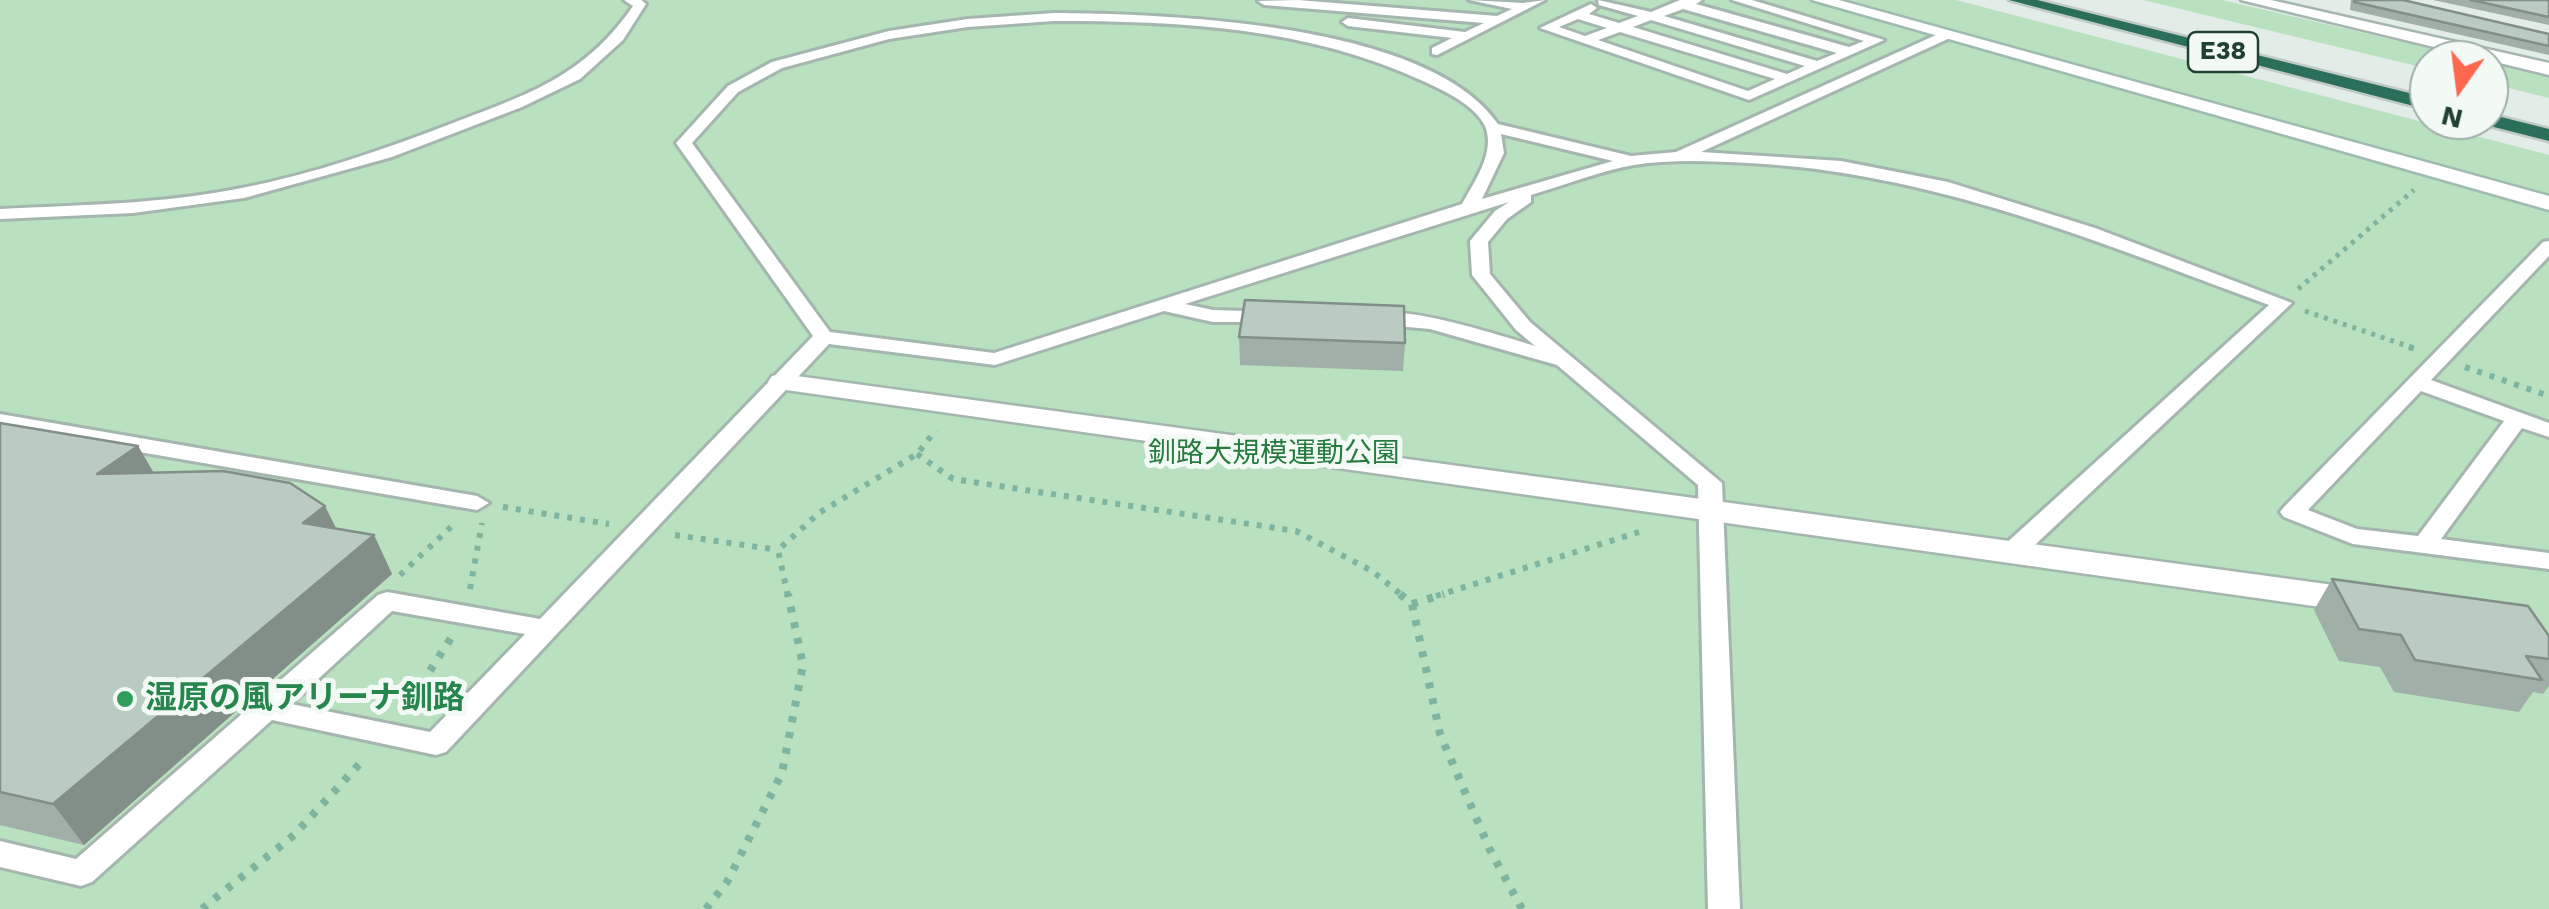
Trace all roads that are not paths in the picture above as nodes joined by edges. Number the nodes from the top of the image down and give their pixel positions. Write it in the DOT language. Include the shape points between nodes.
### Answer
graph roads {
  1 [pos="633,0"];
  2 [pos="1246,0"];
  3 [pos="1475,0"];
  4 [pos="1738,0"];
  5 [pos="1820,0"];
  6 [pos="2017,0"];
  7 [pos="2042,0"];
  8 [pos="2249,0"];
  9 [pos="1605,1"];
  10 [pos="1298,2"];
  11 [pos="1683,2"];
  12 [pos="1532,3"];
  13 [pos="1576,14"];
  14 [pos="1651,16"];
  15 [pos="1500,20"];
  16 [pos="1618,28"];
  17 [pos="1945,35"];
  18 [pos="1469,36"];
  19 [pos="1584,40"];
  20 [pos="1437,51"];
  21 [pos="1850,52"];
  22 [pos="1819,66"];
  23 [pos="2549,69"];
  24 [pos="1788,79"];
  25 [pos="2409,96"];
  26 [pos="2409,96"];
  27 [pos="2509,121"];
  28 [pos="1493,127"];
  29 [pos="2549,131"];
  30 [pos="1679,156"];
  31 [pos="1631,161"];
  32 [pos="1536,191"];
  33 [pos="2549,203"];
  34 [pos="1469,208"];
  35 [pos="0,214"];
  36 [pos="2549,246"];
  37 [pos="1163,305"];
  38 [pos="1286,316"];
  39 [pos="1359,316"];
  40 [pos="824,337"];
  41 [pos="1565,362"];
  42 [pos="782,382"];
  43 [pos="2418,382"];
  44 [pos="2518,419"];
  45 [pos="0,420"];
  46 [pos="2549,430"];
  47 [pos="476,503"];
  48 [pos="1711,509"];
  49 [pos="2424,545"];
  50 [pos="2012,552"];
  51 [pos="2549,561"];
  52 [pos="2396,606"];
  53 [pos="545,630"];
  54 [pos="267,709"];
  55 [pos="0,854"];
  56 [pos="1724,909"];
  1 -- 35 [label="lane" via="640,4 618,38 575,76 386,154 244,193 133,208"];
  2 -- 10 [label="lane"];
  3 -- 12 [label="lane"];
  4 -- 21 [label="lane" via="1877,40"];
  5 -- 17 [label="street"];
  6 -- 25 [label="highway, E38"];
  7 -- 26 [label="highway, E38"];
  8 -- 23 [label="street"];
  9 -- 13 [label="lane"];
  9 -- 14 [label="lane"];
  10 -- 15 [label="lane"];
  10 -- 18 [label="lane" via="1293,10 1365,27"];
  11 -- 14 [label="lane"];
  11 -- 21 [label="lane"];
  12 -- 15 [label="lane"];
  13 -- 16 [label="lane"];
  13 -- 19 [label="lane" via="1548,28"];
  14 -- 16 [label="lane"];
  14 -- 22 [label="lane"];
  15 -- 18 [label="lane"];
  16 -- 19 [label="lane"];
  16 -- 24 [label="lane"];
  17 -- 30 [label="lane"];
  17 -- 33 [label="street"];
  18 -- 20 [label="lane"];
  19 -- 24 [label="lane" via="1749,96"];
  21 -- 22 [label="lane"];
  22 -- 24 [label="lane"];
  27 -- 29 [label="highway"];
  28 -- 31 [label="lane"];
  28 -- 34 [label="lane" via="1496,153"];
  28 -- 40 [label="lane" via="1428,70 1388,49 1348,32 1245,12 1178,4 1028,6 898,28 834,47 757,73 716,102 684,143"];
  30 -- 31 [label="lane"];
  30 -- 50 [label="lane" via="1822,163 1906,178 2068,226 2282,303"];
  31 -- 32 [label="lane"];
  32 -- 34 [label="lane"];
  32 -- 41 [label="lane" via="1501,215 1479,241 1482,275 1523,326"];
  34 -- 37 [label="lane"];
  36 -- 43 [label="lane"];
  37 -- 38 [label="lane" via="1213,316"];
  37 -- 40 [label="lane" via="996,359"];
  39 -- 41 [label="lane" via="1431,323"];
  40 -- 42 [label="lane"];
  41 -- 48 [label="lane" via="1710,484"];
  42 -- 48 [label="street"];
  42 -- 53 [label="lane"];
  43 -- 44 [label="lane"];
  43 -- 49 [label="lane" via="2292,512 2353,536"];
  44 -- 46 [label="lane"];
  44 -- 49 [label="lane"];
  45 -- 47 [label="lane"];
  48 -- 50 [label="street"];
  48 -- 56 [label="lane"];
  49 -- 51 [label="lane"];
  50 -- 52 [label="street"];
  53 -- 54 [label="lane" via="387,601"];
  53 -- 54 [label="lane" via="436,744"];
  54 -- 55 [label="lane" via="81,873"];
}
